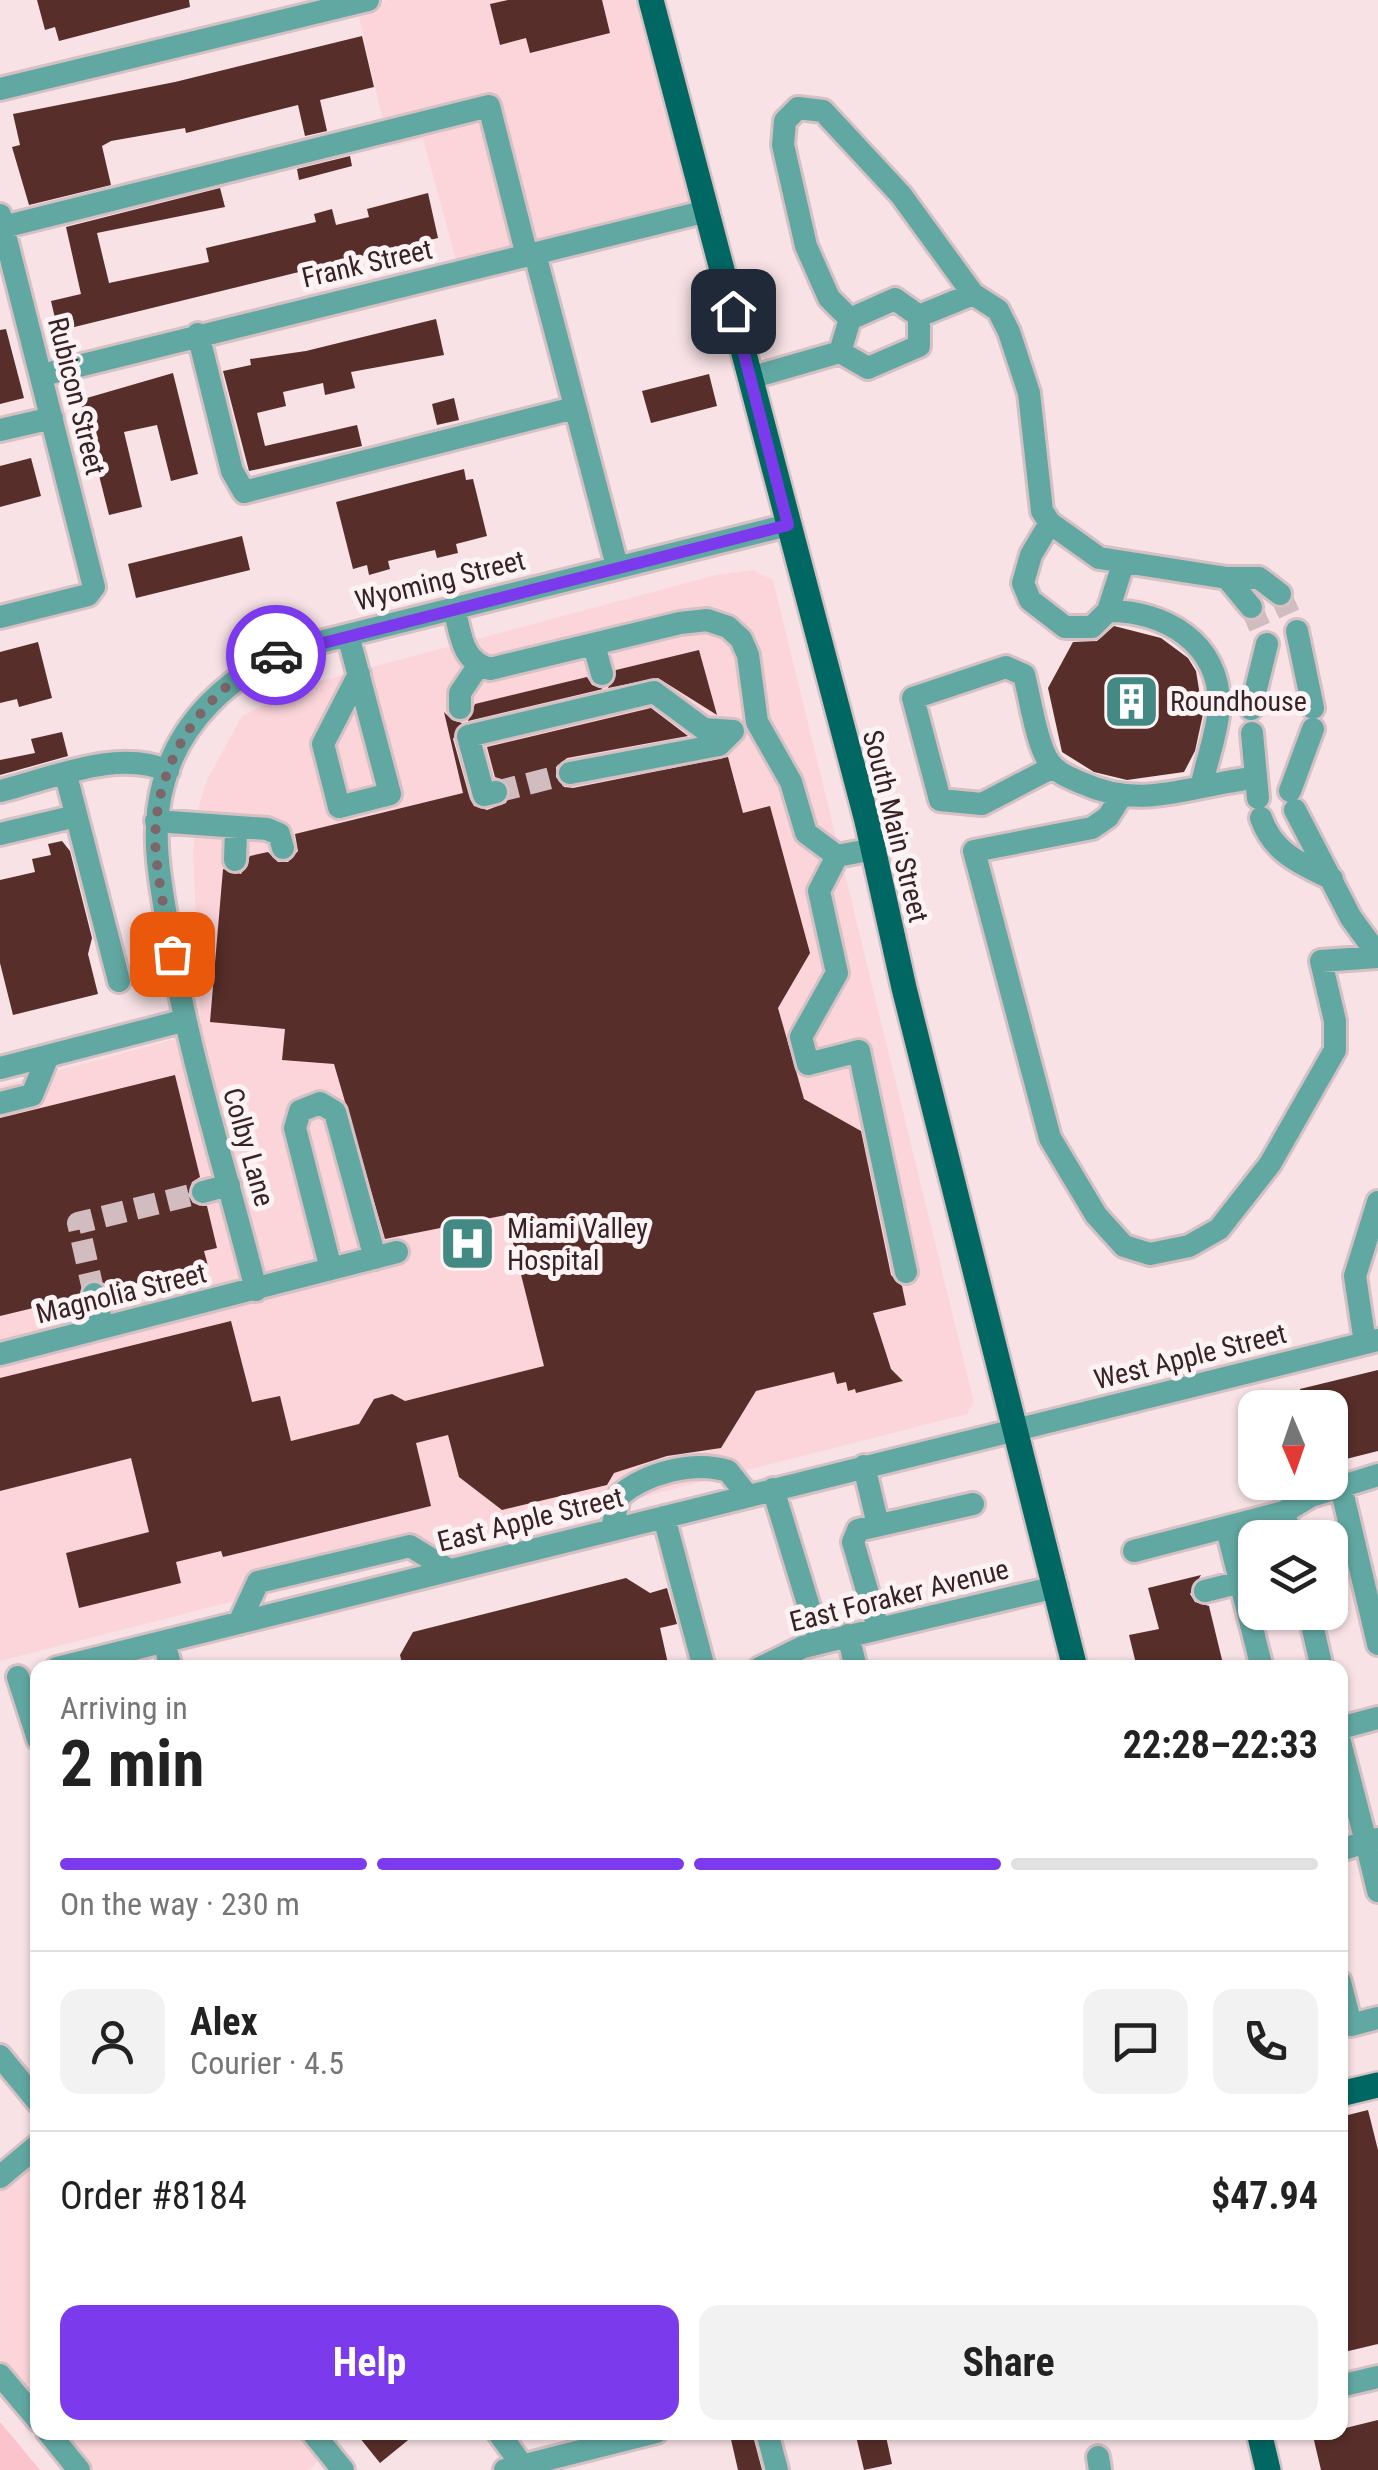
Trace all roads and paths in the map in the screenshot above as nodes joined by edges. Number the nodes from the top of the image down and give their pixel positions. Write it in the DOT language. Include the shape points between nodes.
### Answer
graph roads {
  1 [pos="368,0"];
  2 [pos="651,0"];
  3 [pos="0,89"];
  4 [pos="708,211"];
  5 [pos="2,221"];
  6 [pos="531,255"];
  7 [pos="5,258"];
  8 [pos="973,294"];
  9 [pos="919,316"];
  10 [pos="850,320"];
  11 [pos="198,334"];
  12 [pos="840,352"];
  13 [pos="42,375"];
  14 [pos="750,378"];
  15 [pos="574,408"];
  16 [pos="52,418"];
  17 [pos="0,430"];
  18 [pos="1050,523"];
  19 [pos="788,525"];
  20 [pos="1123,564"];
  21 [pos="617,566"];
  22 [pos="1227,578"];
  23 [pos="1280,594"];
  24 [pos="1252,607"];
  25 [pos="454,608"];
  26 [pos="1108,610"];
  27 [pos="0,617"];
  28 [pos="1297,631"];
  29 [pos="348,634"];
  30 [pos="1267,644"];
  31 [pos="594,645"];
  32 [pos="478,666"];
  33 [pos="359,674"];
  34 [pos="602,674"];
  35 [pos="460,708"];
  36 [pos="1251,709"];
  37 [pos="756,722"];
  38 [pos="733,731"];
  39 [pos="1252,733"];
  40 [pos="1053,767"];
  41 [pos="168,771"];
  42 [pos="570,774"];
  43 [pos="66,776"];
  44 [pos="1202,784"];
  45 [pos="0,792"];
  46 [pos="496,792"];
  47 [pos="1120,798"];
  48 [pos="1258,798"];
  49 [pos="76,816"];
  50 [pos="236,830"];
  51 [pos="156,831"];
  52 [pos="0,834"];
  53 [pos="282,848"];
  54 [pos="874,849"];
  55 [pos="837,856"];
  56 [pos="235,860"];
  57 [pos="1332,879"];
  58 [pos="1378,956"];
  59 [pos="119,981"];
  60 [pos="182,1021"];
  61 [pos="48,1056"];
  62 [pos="0,1068"];
  63 [pos="0,1103"];
  64 [pos="229,1185"];
  65 [pos="204,1192"];
  66 [pos="1378,1202"];
  67 [pos="331,1269"];
  68 [pos="906,1272"];
  69 [pos="256,1290"];
  70 [pos="94,1294"];
  71 [pos="103,1326"];
  72 [pos="1372,1342"];
  73 [pos="0,1354"];
  74 [pos="1018,1430"];
  75 [pos="864,1466"];
  76 [pos="1378,1475"];
  77 [pos="1348,1484"];
  78 [pos="773,1488"];
  79 [pos="748,1496"];
  80 [pos="1304,1500"];
  81 [pos="1343,1500"];
  82 [pos="974,1504"];
  83 [pos="1284,1512"];
  84 [pos="664,1517"];
  85 [pos="1286,1520"];
  86 [pos="878,1526"];
  87 [pos="612,1529"];
  88 [pos="1227,1529"];
  89 [pos="1134,1551"];
  90 [pos="449,1570"];
  91 [pos="1238,1574"];
  92 [pos="1238,1583"];
  93 [pos="1056,1586"];
  94 [pos="1205,1591"];
  95 [pos="240,1623"];
  96 [pos="878,1628"];
  97 [pos="1252,1630"];
  98 [pos="1313,1630"];
  99 [pos="848,1636"];
  100 [pos="164,1642"];
  101 [pos="820,1643"];
  102 [pos="1378,1644"];
  103 [pos="89,1660"];
  104 [pos="169,1660"];
  105 [pos="702,1660"];
  106 [pos="779,1660"];
  107 [pos="854,1660"];
  108 [pos="1073,1660"];
  109 [pos="1260,1660"];
  110 [pos="1320,1660"];
  111 [pos="18,1677"];
  112 [pos="30,1714"];
  113 [pos="1378,1718"];
  114 [pos="1348,1726"];
  115 [pos="1348,1766"];
  116 [pos="1372,1840"];
  117 [pos="1348,1848"];
  118 [pos="1378,1890"];
  119 [pos="1348,2013"];
  120 [pos="1378,2018"];
  121 [pos="0,2056"];
  122 [pos="1378,2085"];
  123 [pos="30,2092"];
  124 [pos="1348,2092"];
  125 [pos="30,2153"];
  126 [pos="0,2177"];
  127 [pos="0,2375"];
  128 [pos="1378,2377"];
  129 [pos="1348,2384"];
  130 [pos="30,2411"];
  131 [pos="55,2440"];
  132 [pos="317,2440"];
  133 [pos="502,2440"];
  134 [pos="624,2440"];
  135 [pos="769,2440"];
  136 [pos="1261,2440"];
  137 [pos="335,2467"];
  138 [pos="514,2467"];
  139 [pos="79,2470"];
  140 [pos="777,2470"];
  141 [pos="1268,2470"];
  1 -- 3 [label="street"];
  2 -- 4 [label="main road, South Main Street"];
  4 -- 6 [label="street, Frank Street"];
  4 -- 14 [label="main road, South Main Street"];
  5 -- 6 [label="street" via="489,106"];
  5 -- 7 [label="street, Rubicon Street"];
  6 -- 11 [label="street, Frank Street"];
  6 -- 15 [label="street"];
  7 -- 13 [label="street, Rubicon Street"];
  8 -- 9 [label="street"];
  8 -- 10 [label="street" via="900,195 823,111 798,108 785,121 783,146 806,246 829,298"];
  8 -- 18 [label="street" via="998,310 1029,393 1042,512"];
  9 -- 10 [label="street" via="895,299"];
  9 -- 12 [label="street" via="919,346 868,368"];
  10 -- 12 [label="street"];
  11 -- 13 [label="street, Frank Street"];
  11 -- 15 [label="street" via="232,470 244,492"];
  12 -- 14 [label="street"];
  13 -- 16 [label="street, Rubicon Street"];
  14 -- 19 [label="main road, South Main Street"];
  15 -- 21 [label="street"];
  16 -- 17 [label="street"];
  16 -- 27 [label="street, Rubicon Street" via="93,591"];
  18 -- 20 [label="street" via="1099,558"];
  18 -- 26 [label="street" via="1022,583 1030,600 1065,627 1092,627"];
  19 -- 21 [label="street, Wyoming Street"];
  19 -- 54 [label="main road, South Main Street"];
  20 -- 22 [label="street"];
  20 -- 26 [label="street"];
  21 -- 25 [label="street, Wyoming Street"];
  22 -- 23 [label="street" via="1258,578"];
  22 -- 24 [label="street"];
  25 -- 29 [label="street, Wyoming Street"];
  25 -- 32 [label="street" via="465,652"];
  26 -- 44 [label="street" via="1160,619 1195,640 1207,660 1219,707"];
  28 -- 57 [label="street" via="1313,718 1292,800"];
  29 -- 33 [label="street"];
  29 -- 41 [label="street, Wyoming Street" via="288,650 231,682 188,730"];
  30 -- 36 [label="street"];
  31 -- 32 [label="street" via="503,668"];
  31 -- 34 [label="street"];
  31 -- 37 [label="street" via="680,622 728,627 748,655"];
  32 -- 35 [label="street" via="460,693"];
  33 -- 33 [label="street" via="390,794 339,807 323,744"];
  37 -- 38 [label="street"];
  37 -- 55 [label="street" via="790,782 806,832"];
  38 -- 42 [label="street" via="719,745"];
  38 -- 46 [label="street" via="704,729 654,692 468,736 484,795"];
  39 -- 48 [label="street"];
  40 -- 40 [label="street" via="1024,675 1006,667 913,698 940,800 982,804"];
  40 -- 47 [label="street"];
  41 -- 43 [label="street" via="126,761"];
  41 -- 51 [label="street, Wyoming Street"];
  43 -- 45 [label="street"];
  43 -- 49 [label="street"];
  44 -- 47 [label="street"];
  44 -- 48 [label="street"];
  47 -- 58 [label="street" via="1092,828 974,850 1050,1138 1096,1215 1124,1246 1150,1254 1189,1246 1219,1229 1270,1164 1335,1050 1321,961"];
  48 -- 57 [label="street" via="1267,837 1290,859"];
  49 -- 52 [label="street"];
  49 -- 59 [label="street"];
  50 -- 51 [label="street"];
  50 -- 53 [label="street" via="274,831"];
  50 -- 56 [label="street"];
  51 -- 60 [label="street"];
  54 -- 55 [label="street"];
  54 -- 74 [label="main road, South Main Street"];
  55 -- 68 [label="street" via="819,892 837,972 801,1037 808,1064 859,1051"];
  57 -- 58 [label="street"];
  60 -- 61 [label="street"];
  60 -- 64 [label="street, Colby Lane"];
  61 -- 62 [label="street"];
  61 -- 63 [label="street" via="32,1095"];
  64 -- 65 [label="street"];
  64 -- 69 [label="street, Colby Lane"];
  66 -- 72 [label="street" via="1355,1276"];
  67 -- 67 [label="street, Magnolia Street" via="295,1128 300,1111 320,1103 335,1112 386,1255"];
  67 -- 69 [label="street, Magnolia Street"];
  69 -- 71 [label="street, Magnolia Street"];
  70 -- 71 [label="street"];
  71 -- 73 [label="street, Magnolia Street"];
  72 -- 74 [label="street, West Apple Street"];
  74 -- 75 [label="street, East Apple Street"];
  74 -- 93 [label="main road, South Main Street"];
  75 -- 78 [label="street, East Apple Street"];
  75 -- 86 [label="street"];
  76 -- 77 [label="street"];
  78 -- 79 [label="street, East Apple Street"];
  78 -- 101 [label="street"];
  79 -- 84 [label="street, East Apple Street"];
  79 -- 87 [label="street" via="728,1471 677,1470 619,1496"];
  80 -- 83 [label="street"];
  81 -- 102 [label="street"];
  82 -- 86 [label="street"];
  83 -- 85 [label="street"];
  83 -- 88 [label="street"];
  84 -- 87 [label="street, East Apple Street"];
  84 -- 105 [label="street"];
  86 -- 96 [label="street" via="858,1530 852,1542"];
  87 -- 90 [label="street, East Apple Street"];
  88 -- 89 [label="street"];
  88 -- 91 [label="street"];
  90 -- 95 [label="street, East Apple Street"];
  90 -- 95 [label="street" via="410,1546 258,1582"];
  92 -- 94 [label="street"];
  93 -- 96 [label="street, East Foraker Avenue"];
  93 -- 108 [label="main road, South Main Street"];
  95 -- 100 [label="street, East Apple Street"];
  96 -- 99 [label="street, East Foraker Avenue"];
  97 -- 109 [label="street"];
  98 -- 110 [label="street"];
  99 -- 101 [label="street, East Foraker Avenue"];
  99 -- 107 [label="street"];
  100 -- 103 [label="street, East Apple Street"];
  100 -- 104 [label="street"];
  101 -- 106 [label="street, East Foraker Avenue"];
  111 -- 112 [label="street"];
  113 -- 114 [label="street"];
  115 -- 116 [label="street"];
  116 -- 117 [label="street"];
  116 -- 118 [label="street"];
  119 -- 120 [label="street" via="1351,2025"];
  121 -- 123 [label="street"];
  122 -- 124 [label="main road"];
  125 -- 126 [label="street"];
  127 -- 130 [label="street"];
  128 -- 129 [label="street"];
  131 -- 139 [label="street"];
  132 -- 137 [label="street"];
  133 -- 138 [label="street"];
  134 -- 138 [label="street"];
  135 -- 140 [label="street"];
  136 -- 141 [label="main road"];
}
